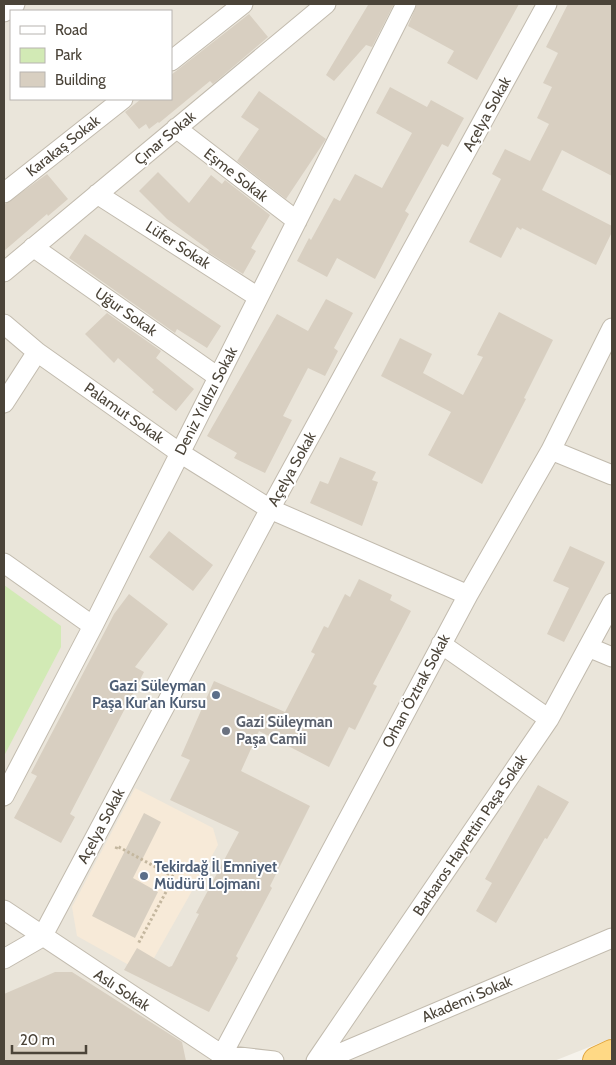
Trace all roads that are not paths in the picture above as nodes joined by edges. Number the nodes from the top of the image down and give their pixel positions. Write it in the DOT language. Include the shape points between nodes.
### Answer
graph roads {
  1 [pos="15,4"];
  2 [pos="243,4"];
  3 [pos="326,4"];
  4 [pos="406,4"];
  5 [pos="548,4"];
  6 [pos="4,12"];
  7 [pos="172,60"];
  8 [pos="122,100"];
  9 [pos="176,128"];
  10 [pos="4,193"];
  11 [pos="98,194"];
  12 [pos="296,221"];
  13 [pos="33,247"];
  14 [pos="4,272"];
  15 [pos="258,297"];
  16 [pos="4,324"];
  17 [pos="612,328"];
  18 [pos="37,352"];
  19 [pos="218,377"];
  20 [pos="4,403"];
  21 [pos="551,450"];
  22 [pos="180,453"];
  23 [pos="612,475"];
  24 [pos="270,509"];
  25 [pos="4,562"];
  26 [pos="468,595"];
  27 [pos="612,602"];
  28 [pos="93,626"];
  29 [pos="441,644"];
  30 [pos="588,647"];
  31 [pos="612,658"];
  32 [pos="550,719"];
  33 [pos="4,796"];
  34 [pos="4,910"];
  35 [pos="42,937"];
  36 [pos="612,938"];
  37 [pos="4,959"];
  38 [pos="612,1054"];
  39 [pos="222,1056"];
  40 [pos="274,1061"];
  41 [pos="316,1061"];
  42 [pos="322,1061"];
  43 [pos="596,1061"];
  1 -- 6 [label="street"];
  2 -- 7 [label="street"];
  3 -- 9 [label="street, Çınar Sokak"];
  4 -- 12 [label="street, Deniz Yıldızı Sokak"];
  5 -- 24 [label="street, Açelya Sokak"];
  8 -- 10 [label="street, Karakaş Sokak"];
  9 -- 11 [label="street, Çınar Sokak"];
  9 -- 12 [label="street, Eşme Sokak"];
  11 -- 13 [label="street, Çınar Sokak"];
  11 -- 15 [label="street, Lüfer Sokak"];
  12 -- 15 [label="street, Deniz Yıldızı Sokak"];
  13 -- 14 [label="street, Çınar Sokak"];
  13 -- 19 [label="street, Uğur Sokak"];
  15 -- 19 [label="street, Deniz Yıldızı Sokak"];
  16 -- 18 [label="street, Palamut Sokak"];
  17 -- 21 [label="street, Orhan Öztrak Sokak"];
  18 -- 20 [label="street"];
  18 -- 22 [label="street, Palamut Sokak"];
  19 -- 22 [label="street, Deniz Yıldızı Sokak"];
  21 -- 23 [label="street"];
  21 -- 26 [label="street, Orhan Öztrak Sokak"];
  22 -- 24 [label="street, Palamut Sokak"];
  22 -- 28 [label="street, Deniz Yıldızı Sokak"];
  24 -- 26 [label="street, Palamut Sokak"];
  24 -- 35 [label="street, Açelya Sokak"];
  25 -- 28 [label="street"];
  26 -- 29 [label="street, Orhan Öztrak Sokak"];
  27 -- 30 [label="street, Barbaros Hayrettin Paşa Sokak"];
  28 -- 33 [label="street, Deniz Yıldızı Sokak"];
  29 -- 32 [label="street"];
  29 -- 39 [label="street, Orhan Öztrak Sokak"];
  30 -- 31 [label="street"];
  30 -- 32 [label="street, Barbaros Hayrettin Paşa Sokak"];
  32 -- 41 [label="street, Barbaros Hayrettin Paşa Sokak"];
  34 -- 35 [label="street, Aslı Sokak"];
  35 -- 37 [label="street"];
  35 -- 39 [label="street, Aslı Sokak"];
  36 -- 42 [label="street, Akademi Sokak"];
  38 -- 43 [label="highway"];
  39 -- 40 [label="street, Aslı Sokak"];
}
